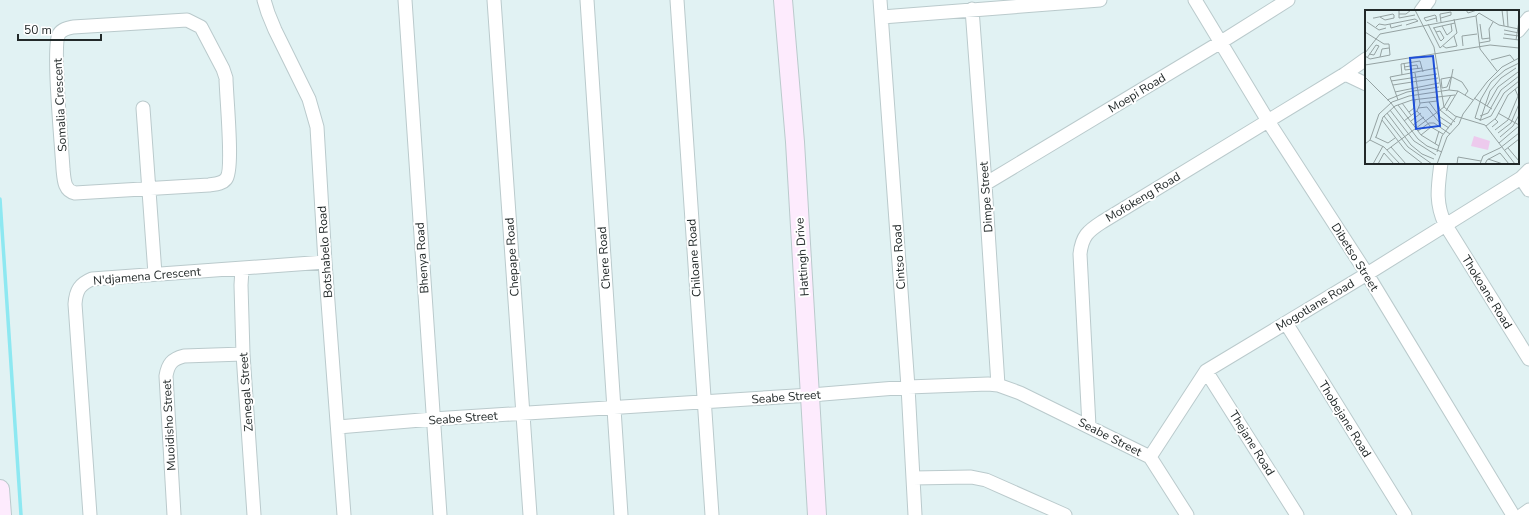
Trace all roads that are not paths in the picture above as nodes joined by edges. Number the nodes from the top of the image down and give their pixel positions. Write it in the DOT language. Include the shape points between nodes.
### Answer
graph roads {
  1 [pos="264,0"];
  2 [pos="405,0"];
  3 [pos="494,0"];
  4 [pos="587,0"];
  5 [pos="677,0"];
  6 [pos="783,0"];
  7 [pos="880,0"];
  8 [pos="1100,0"];
  9 [pos="1195,0"];
  10 [pos="1288,0"];
  11 [pos="1430,0"];
  12 [pos="972,9"];
  13 [pos="1422,10"];
  14 [pos="882,17"];
  15 [pos="1529,18"];
  16 [pos="1519,31"];
  17 [pos="1221,42"];
  18 [pos="1365,60"];
  19 [pos="1345,74"];
  20 [pos="1365,84"];
  21 [pos="143,108"];
  22 [pos="1268,121"];
  23 [pos="1441,164"];
  24 [pos="1525,174"];
  25 [pos="985,184"];
  26 [pos="149,189"];
  27 [pos="1529,190"];
  28 [pos="1445,224"];
  29 [pos="325,262"];
  30 [pos="242,269"];
  31 [pos="155,274"];
  32 [pos="1367,274"];
  33 [pos="1286,323"];
  34 [pos="243,354"];
  35 [pos="1529,359"];
  36 [pos="1206,371"];
  37 [pos="998,385"];
  38 [pos="908,387"];
  39 [pos="811,395"];
  40 [pos="703,402"];
  41 [pos="614,408"];
  42 [pos="523,414"];
  43 [pos="433,420"];
  44 [pos="1089,426"];
  45 [pos="338,427"];
  46 [pos="1150,457"];
  47 [pos="913,478"];
  48 [pos="0,489"];
  49 [pos="1529,510"];
  50 [pos="2,515"];
  51 [pos="90,515"];
  52 [pos="174,515"];
  53 [pos="254,515"];
  54 [pos="344,515"];
  55 [pos="440,515"];
  56 [pos="530,515"];
  57 [pos="621,515"];
  58 [pos="712,515"];
  59 [pos="817,515"];
  60 [pos="915,515"];
  61 [pos="1065,515"];
  62 [pos="1187,515"];
  63 [pos="1297,515"];
  64 [pos="1405,515"];
  65 [pos="1513,515"];
  66 [pos="1522,515"];
  1 -- 29 [label="street, Botshabelo Road" via="270,19 314,113 319,144"];
  2 -- 43 [label="street, Bhenya Road"];
  3 -- 42 [label="street, Chepape Road"];
  4 -- 41 [label="street, Chere Road"];
  5 -- 40 [label="street, Chiloane Road"];
  6 -- 39 [label="street, Hattingh Drive"];
  7 -- 14 [label="street, Cintso Road"];
  8 -- 12 [label="street"];
  9 -- 17 [label="street, Dibetso Street"];
  10 -- 17 [label="street, Moepi Road"];
  11 -- 13 [label="street"];
  12 -- 14 [label="street"];
  12 -- 25 [label="street, Dimpe Street"];
  14 -- 38 [label="street, Cintso Road"];
  15 -- 16 [label="street"];
  17 -- 22 [label="street, Dibetso Street"];
  17 -- 25 [label="street, Moepi Road"];
  18 -- 19 [label="street, Mofokeng Road"];
  19 -- 20 [label="street"];
  19 -- 22 [label="street, Mofokeng Road"];
  21 -- 26 [label="street"];
  22 -- 32 [label="street, Dibetso Street"];
  22 -- 44 [label="street, Mofokeng Road" via="1102,222 1084,238 1080,254"];
  23 -- 28 [label="street, Thokoane Road" via="1438,203"];
  24 -- 27 [label="street"];
  24 -- 28 [label="street, Mogotlane Road"];
  25 -- 37 [label="street, Dimpe Street"];
  26 -- 26 [label="street, Somalia Crescent" via="75,193 67,188 64,181 57,73 57,40 63,30 73,27 186,20 201,27 209,41 226,78 229,176 220,184"];
  26 -- 31 [label="street"];
  28 -- 32 [label="street, Mogotlane Road"];
  28 -- 35 [label="street, Thokoane Road"];
  29 -- 30 [label="street, N'djamena Crescent"];
  29 -- 45 [label="street, Botshabelo Road"];
  30 -- 31 [label="street, N'djamena Crescent"];
  30 -- 34 [label="street, Zenegal Street"];
  31 -- 51 [label="street, N'djamena Crescent" via="92,279 80,285 77,291 75,304"];
  32 -- 33 [label="street, Mogotlane Road"];
  32 -- 65 [label="street, Dibetso Street"];
  33 -- 36 [label="street, Mogotlane Road"];
  33 -- 64 [label="street, Thobejane Road"];
  34 -- 52 [label="street, Muoidisho Street" via="184,356 175,358 167,368"];
  34 -- 53 [label="street, Zenegal Street"];
  36 -- 46 [label="street, Mogotlane Road"];
  36 -- 63 [label="street, Thejane Road"];
  37 -- 38 [label="street, Seabe Street"];
  37 -- 44 [label="street, Seabe Street"];
  38 -- 39 [label="street, Seabe Street"];
  38 -- 47 [label="street, Cintso Road"];
  39 -- 40 [label="street, Seabe Street"];
  39 -- 59 [label="street, Hattingh Drive"];
  40 -- 41 [label="street, Seabe Street"];
  40 -- 58 [label="street, Chiloane Road"];
  41 -- 42 [label="street, Seabe Street"];
  41 -- 57 [label="street, Chere Road"];
  42 -- 43 [label="street, Seabe Street"];
  42 -- 56 [label="street, Chepape Road"];
  43 -- 45 [label="street, Seabe Street"];
  43 -- 55 [label="street, Bhenya Road"];
  44 -- 46 [label="street, Seabe Street"];
  45 -- 54 [label="street, Botshabelo Road"];
  46 -- 62 [label="street, Seabe Street"];
  47 -- 60 [label="street, Cintso Road"];
  47 -- 61 [label="street" via="970,477 986,480"];
  48 -- 50 [label="street"];
  49 -- 66 [label="street"];
}
